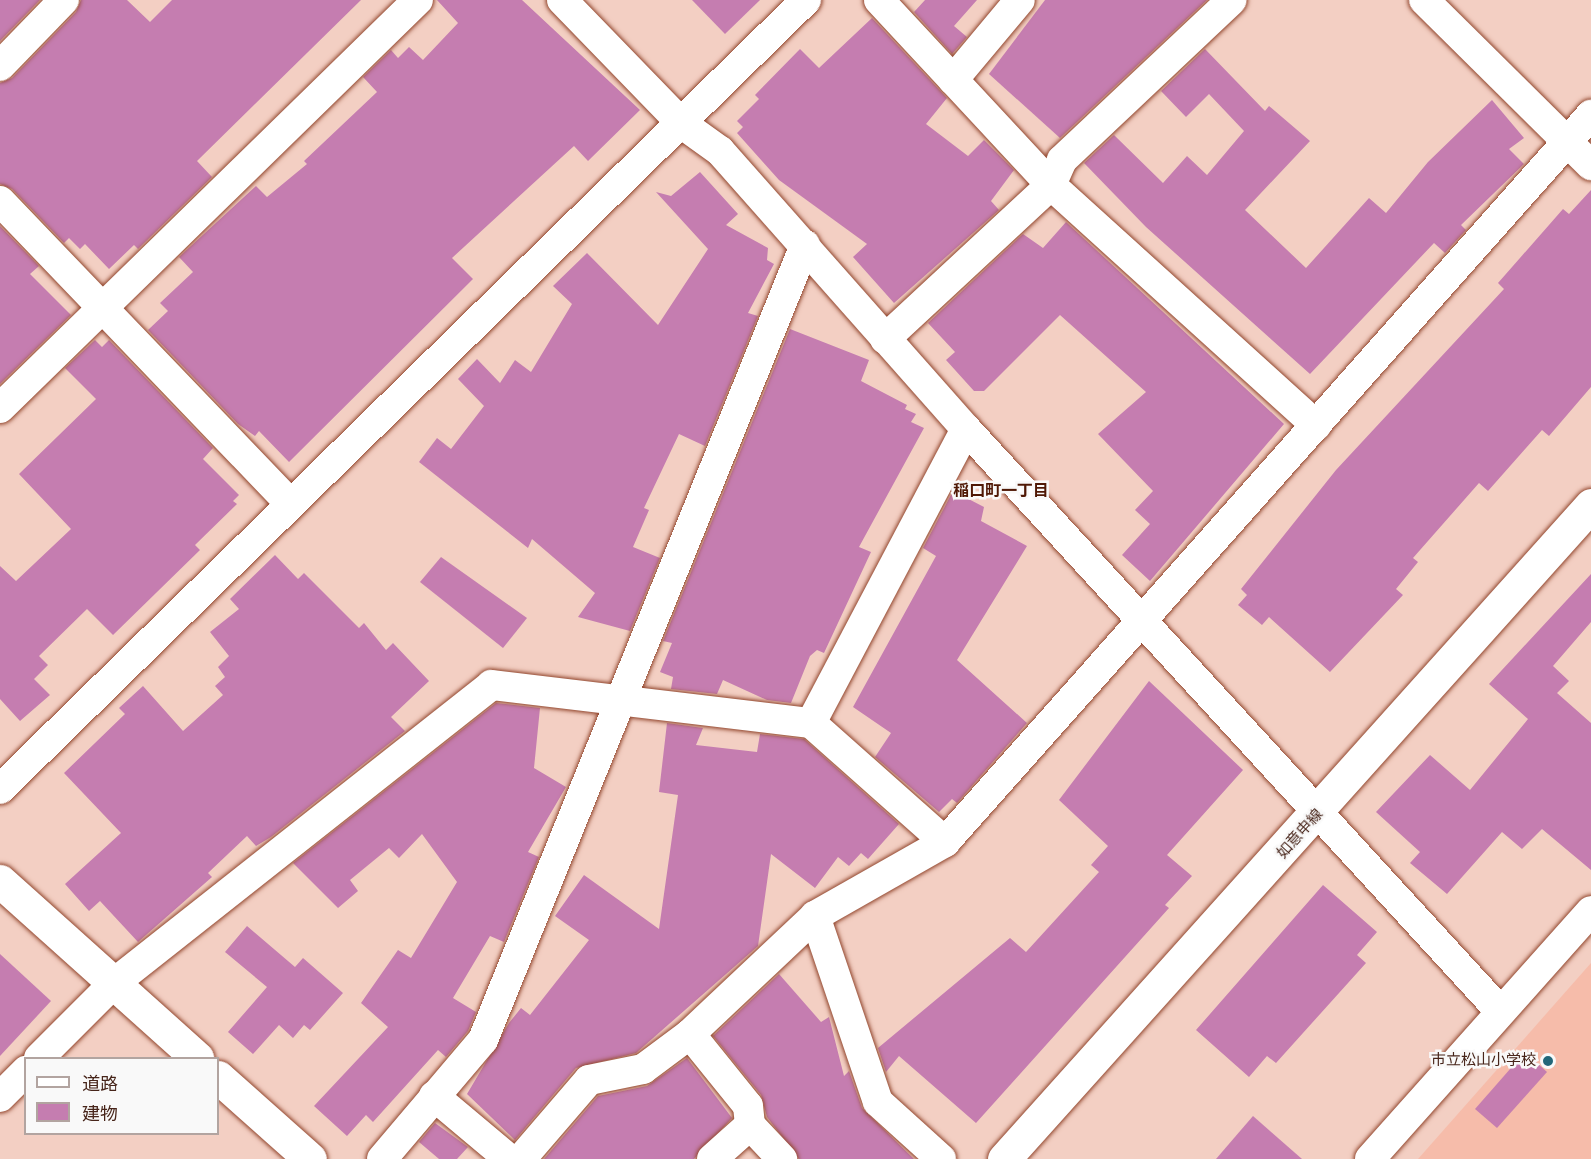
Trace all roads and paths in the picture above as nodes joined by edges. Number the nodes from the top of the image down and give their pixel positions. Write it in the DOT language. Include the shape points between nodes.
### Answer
graph roads {
  1 [pos="64,0"];
  2 [pos="418,0"];
  3 [pos="562,0"];
  4 [pos="806,0"];
  5 [pos="879,0"];
  6 [pos="1020,0"];
  7 [pos="1232,0"];
  8 [pos="1424,0"];
  9 [pos="0,66"];
  10 [pos="953,80"];
  11 [pos="1591,116"];
  12 [pos="681,123"];
  13 [pos="1567,143"];
  14 [pos="1591,165"];
  15 [pos="1051,185"];
  16 [pos="0,201"];
  17 [pos="805,245"];
  18 [pos="101,309"];
  19 [pos="885,339"];
  20 [pos="0,408"];
  21 [pos="1316,425"];
  22 [pos="966,429"];
  23 [pos="291,504"];
  24 [pos="1591,505"];
  25 [pos="1144,619"];
  26 [pos="618,702"];
  27 [pos="811,723"];
  28 [pos="0,789"];
  29 [pos="1318,813"];
  30 [pos="945,842"];
  31 [pos="0,881"];
  32 [pos="1591,911"];
  33 [pos="815,916"];
  34 [pos="113,984"];
  35 [pos="1500,1011"];
  36 [pos="690,1034"];
  37 [pos="41,1057"];
  38 [pos="195,1057"];
  39 [pos="24,1073"];
  40 [pos="219,1078"];
  41 [pos="434,1096"];
  42 [pos="0,1097"];
  43 [pos="750,1125"];
  44 [pos="310,1159"];
  45 [pos="381,1159"];
  46 [pos="509,1159"];
  47 [pos="521,1159"];
  48 [pos="712,1159"];
  49 [pos="782,1159"];
  50 [pos="941,1159"];
  51 [pos="1004,1159"];
  52 [pos="1370,1159"];
  1 -- 9 [label="street"];
  2 -- 18 [label="street"];
  3 -- 12 [label="street"];
  4 -- 12 [label="street"];
  5 -- 10 [label="street"];
  6 -- 10 [label="street"];
  7 -- 15 [label="street" via="1062,160"];
  8 -- 13 [label="street"];
  10 -- 15 [label="street"];
  11 -- 13 [label="street"];
  12 -- 17 [label="street" via="720,151"];
  12 -- 23 [label="street"];
  13 -- 14 [label="street"];
  13 -- 21 [label="street"];
  15 -- 19 [label="street"];
  15 -- 21 [label="street"];
  16 -- 18 [label="street"];
  17 -- 19 [label="street"];
  17 -- 26 [label="street"];
  18 -- 20 [label="street"];
  18 -- 23 [label="street"];
  19 -- 22 [label="street"];
  21 -- 25 [label="street"];
  22 -- 25 [label="street"];
  22 -- 27 [label="street"];
  23 -- 28 [label="street"];
  24 -- 29 [label="street, 如意申線"];
  25 -- 29 [label="street"];
  25 -- 30 [label="street"];
  26 -- 27 [label="street"];
  26 -- 34 [label="street" via="490,685"];
  26 -- 41 [label="street" via="483,1040"];
  27 -- 30 [label="street"];
  29 -- 35 [label="street"];
  29 -- 51 [label="street, 如意申線"];
  30 -- 33 [label="street"];
  31 -- 34 [label="street"];
  32 -- 35 [label="street"];
  33 -- 36 [label="street"];
  33 -- 50 [label="street" via="878,1102"];
  34 -- 37 [label="street"];
  34 -- 38 [label="street"];
  35 -- 52 [label="street"];
  36 -- 43 [label="street" via="748,1106"];
  36 -- 47 [label="street" via="644,1069 589,1080"];
  39 -- 42 [label="street"];
  40 -- 44 [label="street"];
  41 -- 45 [label="street"];
  41 -- 46 [label="street"];
  43 -- 48 [label="street"];
  43 -- 49 [label="street"];
}
